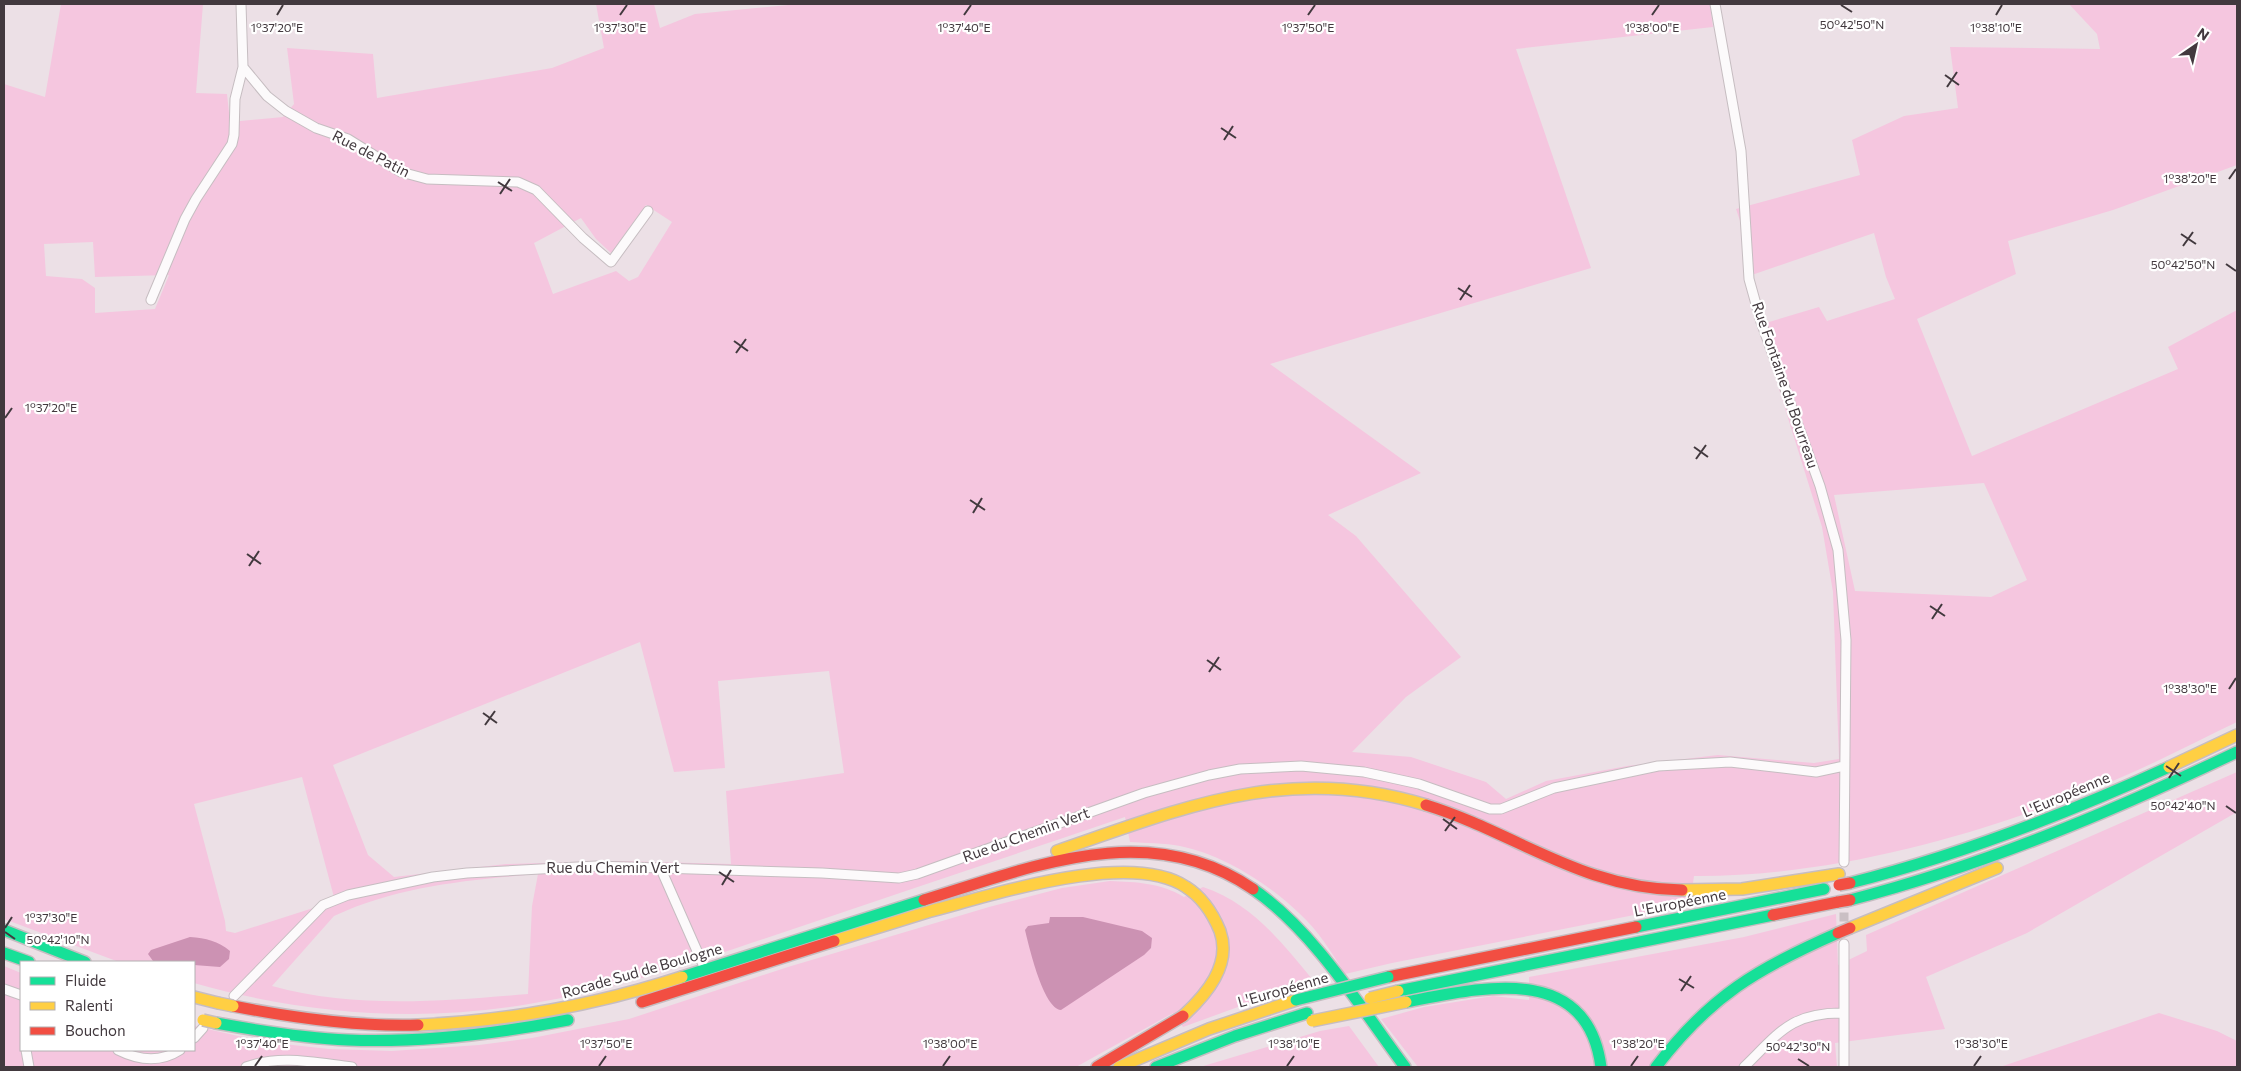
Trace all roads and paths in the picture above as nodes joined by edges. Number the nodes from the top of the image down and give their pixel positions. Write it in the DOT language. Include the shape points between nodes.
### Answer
graph roads {
  1 [pos="241,4"];
  2 [pos="1715,4"];
  3 [pos="243,67"];
  4 [pos="648,211"];
  5 [pos="151,300"];
  6 [pos="2237,735"];
  7 [pos="2237,752"];
  8 [pos="2218,762"];
  9 [pos="1844,766"];
  10 [pos="2027,856"];
  11 [pos="2009,863"];
  12 [pos="660,867"];
  13 [pos="1844,875"];
  14 [pos="877,914"];
  15 [pos="919,914"];
  16 [pos="4,930"];
  17 [pos="1844,944"];
  18 [pos="4,953"];
  19 [pos="26,961"];
  20 [pos="82,961"];
  21 [pos="706,969"];
  22 [pos="4,989"];
  23 [pos="20,995"];
  24 [pos="195,997"];
  25 [pos="233,1001"];
  26 [pos="630,1005"];
  27 [pos="1844,1013"];
  28 [pos="1310,1017"];
  29 [pos="576,1018"];
  30 [pos="200,1022"];
  31 [pos="195,1035"];
  32 [pos="26,1051"];
  33 [pos="120,1051"];
  34 [pos="178,1051"];
  35 [pos="28,1067"];
  36 [pos="246,1067"];
  37 [pos="352,1067"];
  38 [pos="1097,1067"];
  39 [pos="1118,1067"];
  40 [pos="1156,1067"];
  41 [pos="1166,1067"];
  42 [pos="1391,1067"];
  43 [pos="1405,1067"];
  44 [pos="1601,1067"];
  45 [pos="1656,1067"];
  46 [pos="1744,1067"];
  47 [pos="1844,1067"];
  1 -- 3 [label="street"];
  2 -- 9 [label="street, Rue Fontaine du Bourreau" via="1741,152 1749,279 1838,550 1846,640"];
  3 -- 4 [label="street, Rue de Patin" via="266,96 286,111 316,128 348,139 401,172 427,179 518,182 531,186 611,262"];
  3 -- 5 [label="street" via="235,99 232,144 189,212"];
  6 -- 13 [label="highway, L'Européenne" via="2057,817 1944,857"];
  7 -- 8 [label="highway, L'Européenne"];
  8 -- 10 [label="highway" via="2116,817"];
  8 -- 28 [label="highway, L'Européenne, bridge" via="2107,813 1949,872 1844,901 1398,991"];
  9 -- 12 [label="street, Rue du Chemin Vert" via="1816,772 1730,762 1658,766 1554,788 1501,809 1490,809 1419,784 1364,772 1271,766 1209,775 1144,793 900,878"];
  9 -- 13 [label="street, Rue Fontaine du Bourreau"];
  11 -- 45 [label="highway, bridge" via="1775,961 1731,988 1694,1021"];
  12 -- 21 [label="street"];
  12 -- 25 [label="street, Rue du Chemin Vert" via="596,866 467,873 393,884 348,895 323,905 314,913"];
  13 -- 14 [label="highway" via="1723,891 1679,891 1639,886 1580,871 1479,826 1413,802 1342,788 1286,788 1247,793 1178,811"];
  13 -- 39 [label="highway, L'Européenne, bridge" via="1296,1000 1209,1029"];
  14 -- 21 [label="highway, Rocade Sud de Boulogne"];
  14 -- 43 [label="highway" via="1091,854 1144,852 1188,859 1242,881 1287,915 1305,934"];
  15 -- 26 [label="highway"];
  15 -- 38 [label="highway" via="1051,882 1114,872 1157,876 1196,894 1212,914 1221,936 1221,962 1211,987 1182,1017"];
  15 -- 42 [label="highway" via="1031,878 1074,868 1137,862 1182,868 1214,879 1244,895 1283,926 1313,959"];
  16 -- 20 [label="highway"];
  17 -- 27 [label="street"];
  18 -- 19 [label="highway"];
  21 -- 25 [label="highway, Rocade Sud de Boulogne" via="589,1004 462,1023 354,1024 287,1016"];
  22 -- 23 [label="street"];
  24 -- 25 [label="highway, Rocade Sud de Boulogne, bridge" via="218,1003"];
  27 -- 46 [label="street" via="1822,1012 1794,1021"];
  27 -- 47 [label="street"];
  28 -- 40 [label="highway, L'Européenne" via="1235,1036"];
  28 -- 41 [label="highway"];
  28 -- 44 [label="highway, bridge" via="1496,987 1521,987 1543,991 1568,1004 1587,1024 1597,1045"];
  29 -- 30 [label="highway, bridge" via="450,1039 392,1041 296,1037"];
  30 -- 31 [label="street"];
  32 -- 35 [label="street"];
  33 -- 34 [label="street" via="148,1059"];
  36 -- 37 [label="street" via="283,1060"];
}
